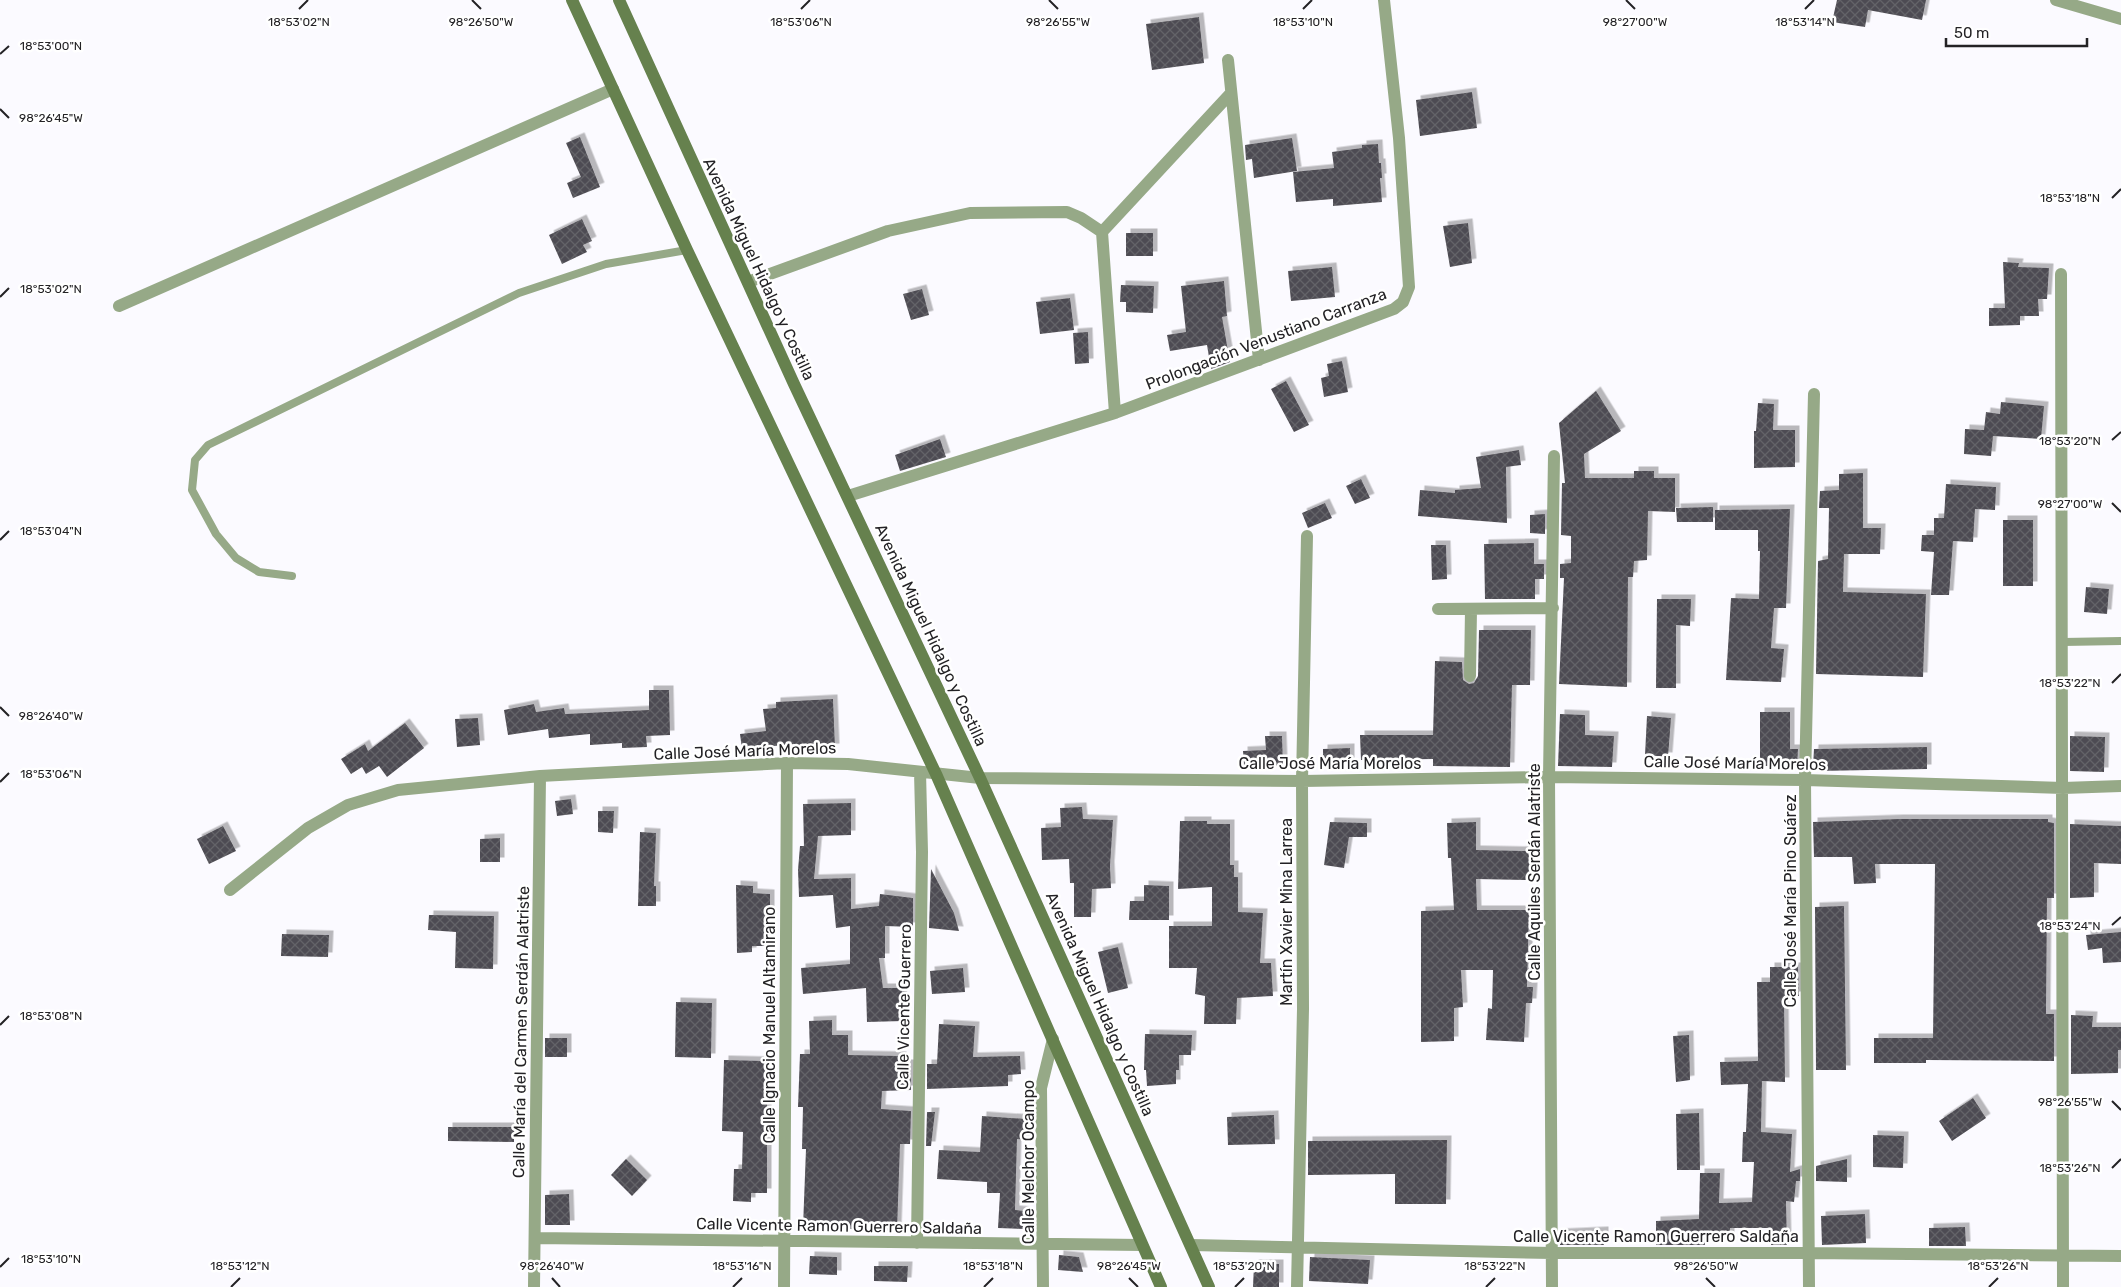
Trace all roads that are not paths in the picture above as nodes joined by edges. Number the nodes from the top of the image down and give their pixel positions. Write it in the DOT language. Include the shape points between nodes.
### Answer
graph roads {
  1 [pos="572,0"];
  2 [pos="618,0"];
  3 [pos="1384,0"];
  4 [pos="2056,0"];
  5 [pos="2121,19"];
  6 [pos="1228,60"];
  7 [pos="613,89"];
  8 [pos="1231,93"];
  9 [pos="1102,232"];
  10 [pos="687,250"];
  11 [pos="2061,274"];
  12 [pos="748,282"];
  13 [pos="119,306"];
  14 [pos="1258,360"];
  15 [pos="1814,394"];
  16 [pos="1115,413"];
  17 [pos="1554,456"];
  18 [pos="848,496"];
  19 [pos="1307,536"];
  20 [pos="292,576"];
  21 [pos="1553,608"];
  22 [pos="1438,609"];
  23 [pos="1471,609"];
  24 [pos="2121,641"];
  25 [pos="2062,642"];
  26 [pos="1470,676"];
  27 [pos="787,763"];
  28 [pos="920,772"];
  29 [pos="936,774"];
  30 [pos="540,776"];
  31 [pos="1549,777"];
  32 [pos="980,778"];
  33 [pos="1805,780"];
  34 [pos="1302,781"];
  35 [pos="2121,786"];
  36 [pos="2063,788"];
  37 [pos="230,890"];
  38 [pos="1053,1039"];
  39 [pos="535,1238"];
  40 [pos="784,1241"];
  41 [pos="916,1243"];
  42 [pos="1043,1245"];
  43 [pos="1191,1245"];
  44 [pos="1142,1246"];
  45 [pos="1297,1247"];
  46 [pos="1809,1252"];
  47 [pos="1552,1253"];
  48 [pos="2064,1255"];
  49 [pos="2121,1256"];
  50 [pos="534,1287"];
  51 [pos="784,1287"];
  52 [pos="1043,1287"];
  53 [pos="1161,1287"];
  54 [pos="1209,1287"];
  55 [pos="1297,1287"];
  56 [pos="1552,1287"];
  57 [pos="1809,1287"];
  58 [pos="2063,1287"];
  1 -- 7 [label="main road"];
  2 -- 12 [label="main road, Avenida Miguel Hidalgo y Costilla"];
  3 -- 14 [label="street, Prolongación Venustiano Carranza" via="1399,138 1408,294 1394,309"];
  4 -- 5 [label="street"];
  6 -- 8 [label="street"];
  7 -- 10 [label="main road"];
  7 -- 13 [label="street"];
  8 -- 9 [label="street"];
  8 -- 14 [label="street"];
  9 -- 12 [label="street" via="1066,212 970,213 888,231"];
  9 -- 16 [label="street"];
  10 -- 20 [label="lane" via="606,264 519,293 208,445 195,460 192,490 216,534 236,558 259,572"];
  10 -- 29 [label="main road"];
  11 -- 25 [label="street"];
  12 -- 18 [label="main road, Avenida Miguel Hidalgo y Costilla"];
  14 -- 16 [label="street, Prolongación Venustiano Carranza"];
  15 -- 33 [label="street, Calle José María Pino Suárez"];
  16 -- 18 [label="street, Prolongación Venustiano Carranza"];
  17 -- 21 [label="street, Calle Aquiles Serdán Alatriste"];
  18 -- 32 [label="main road, Avenida Miguel Hidalgo y Costilla"];
  19 -- 34 [label="street, Martín Xavier Mina Larrea"];
  21 -- 23 [label="street"];
  21 -- 31 [label="street, Calle Aquiles Serdán Alatriste"];
  22 -- 23 [label="street"];
  23 -- 26 [label="street"];
  24 -- 25 [label="lane"];
  25 -- 36 [label="street"];
  27 -- 28 [label="street, Calle José María Morelos" via="848,764"];
  27 -- 30 [label="street, Calle José María Morelos"];
  27 -- 40 [label="street, Calle Ignacio Manuel Altamirano"];
  28 -- 29 [label="street, Calle José María Morelos"];
  28 -- 41 [label="street, Calle Vicente Guerrero" via="922,852"];
  29 -- 32 [label="street, Calle José María Morelos"];
  29 -- 38 [label="main road"];
  30 -- 37 [label="street, Calle José María Morelos" via="398,790 348,805 308,828"];
  30 -- 39 [label="street, Calle María del Carmen Serdán Alatriste"];
  31 -- 33 [label="street, Calle José María Morelos"];
  31 -- 34 [label="street, Calle José María Morelos"];
  31 -- 47 [label="street, Calle Aquiles Serdán Alatriste"];
  32 -- 34 [label="street, Calle José María Morelos"];
  32 -- 43 [label="main road, Avenida Miguel Hidalgo y Costilla"];
  33 -- 36 [label="street, Calle José María Morelos"];
  33 -- 46 [label="street, Calle José María Pino Suárez"];
  34 -- 45 [label="street, Martín Xavier Mina Larrea" via="1303,1009"];
  35 -- 36 [label="street, Calle José María Morelos"];
  36 -- 48 [label="street"];
  38 -- 42 [label="street, Calle Melchor Ocampo" via="1041,1088"];
  38 -- 44 [label="main road"];
  39 -- 40 [label="street, Calle Vicente Ramon Guerrero Saldaña"];
  39 -- 50 [label="street, Calle María del Carmen Serdán Alatriste"];
  40 -- 41 [label="street, Calle Vicente Ramon Guerrero Saldaña"];
  40 -- 51 [label="street, Calle Ignacio Manuel Altamirano"];
  41 -- 42 [label="street, Calle Vicente Ramon Guerrero Saldaña"];
  42 -- 44 [label="street, Calle Vicente Ramon Guerrero Saldaña"];
  42 -- 52 [label="street, Calle Melchor Ocampo"];
  43 -- 45 [label="street, Calle Vicente Ramon Guerrero Saldaña"];
  43 -- 54 [label="main road, Avenida Miguel Hidalgo y Costilla"];
  44 -- 53 [label="main road"];
  45 -- 47 [label="street, Calle Vicente Ramon Guerrero Saldaña"];
  45 -- 55 [label="street, Martín Xavier Mina Larrea"];
  46 -- 47 [label="street, Calle Vicente Ramon Guerrero Saldaña"];
  46 -- 48 [label="street, Calle Vicente Ramon Guerrero Saldaña"];
  46 -- 57 [label="street, Calle José María Pino Suárez"];
  47 -- 56 [label="street, Calle Aquiles Serdán Alatriste"];
  48 -- 49 [label="street, Calle Vicente Ramon Guerrero Saldaña"];
  48 -- 58 [label="street"];
}
